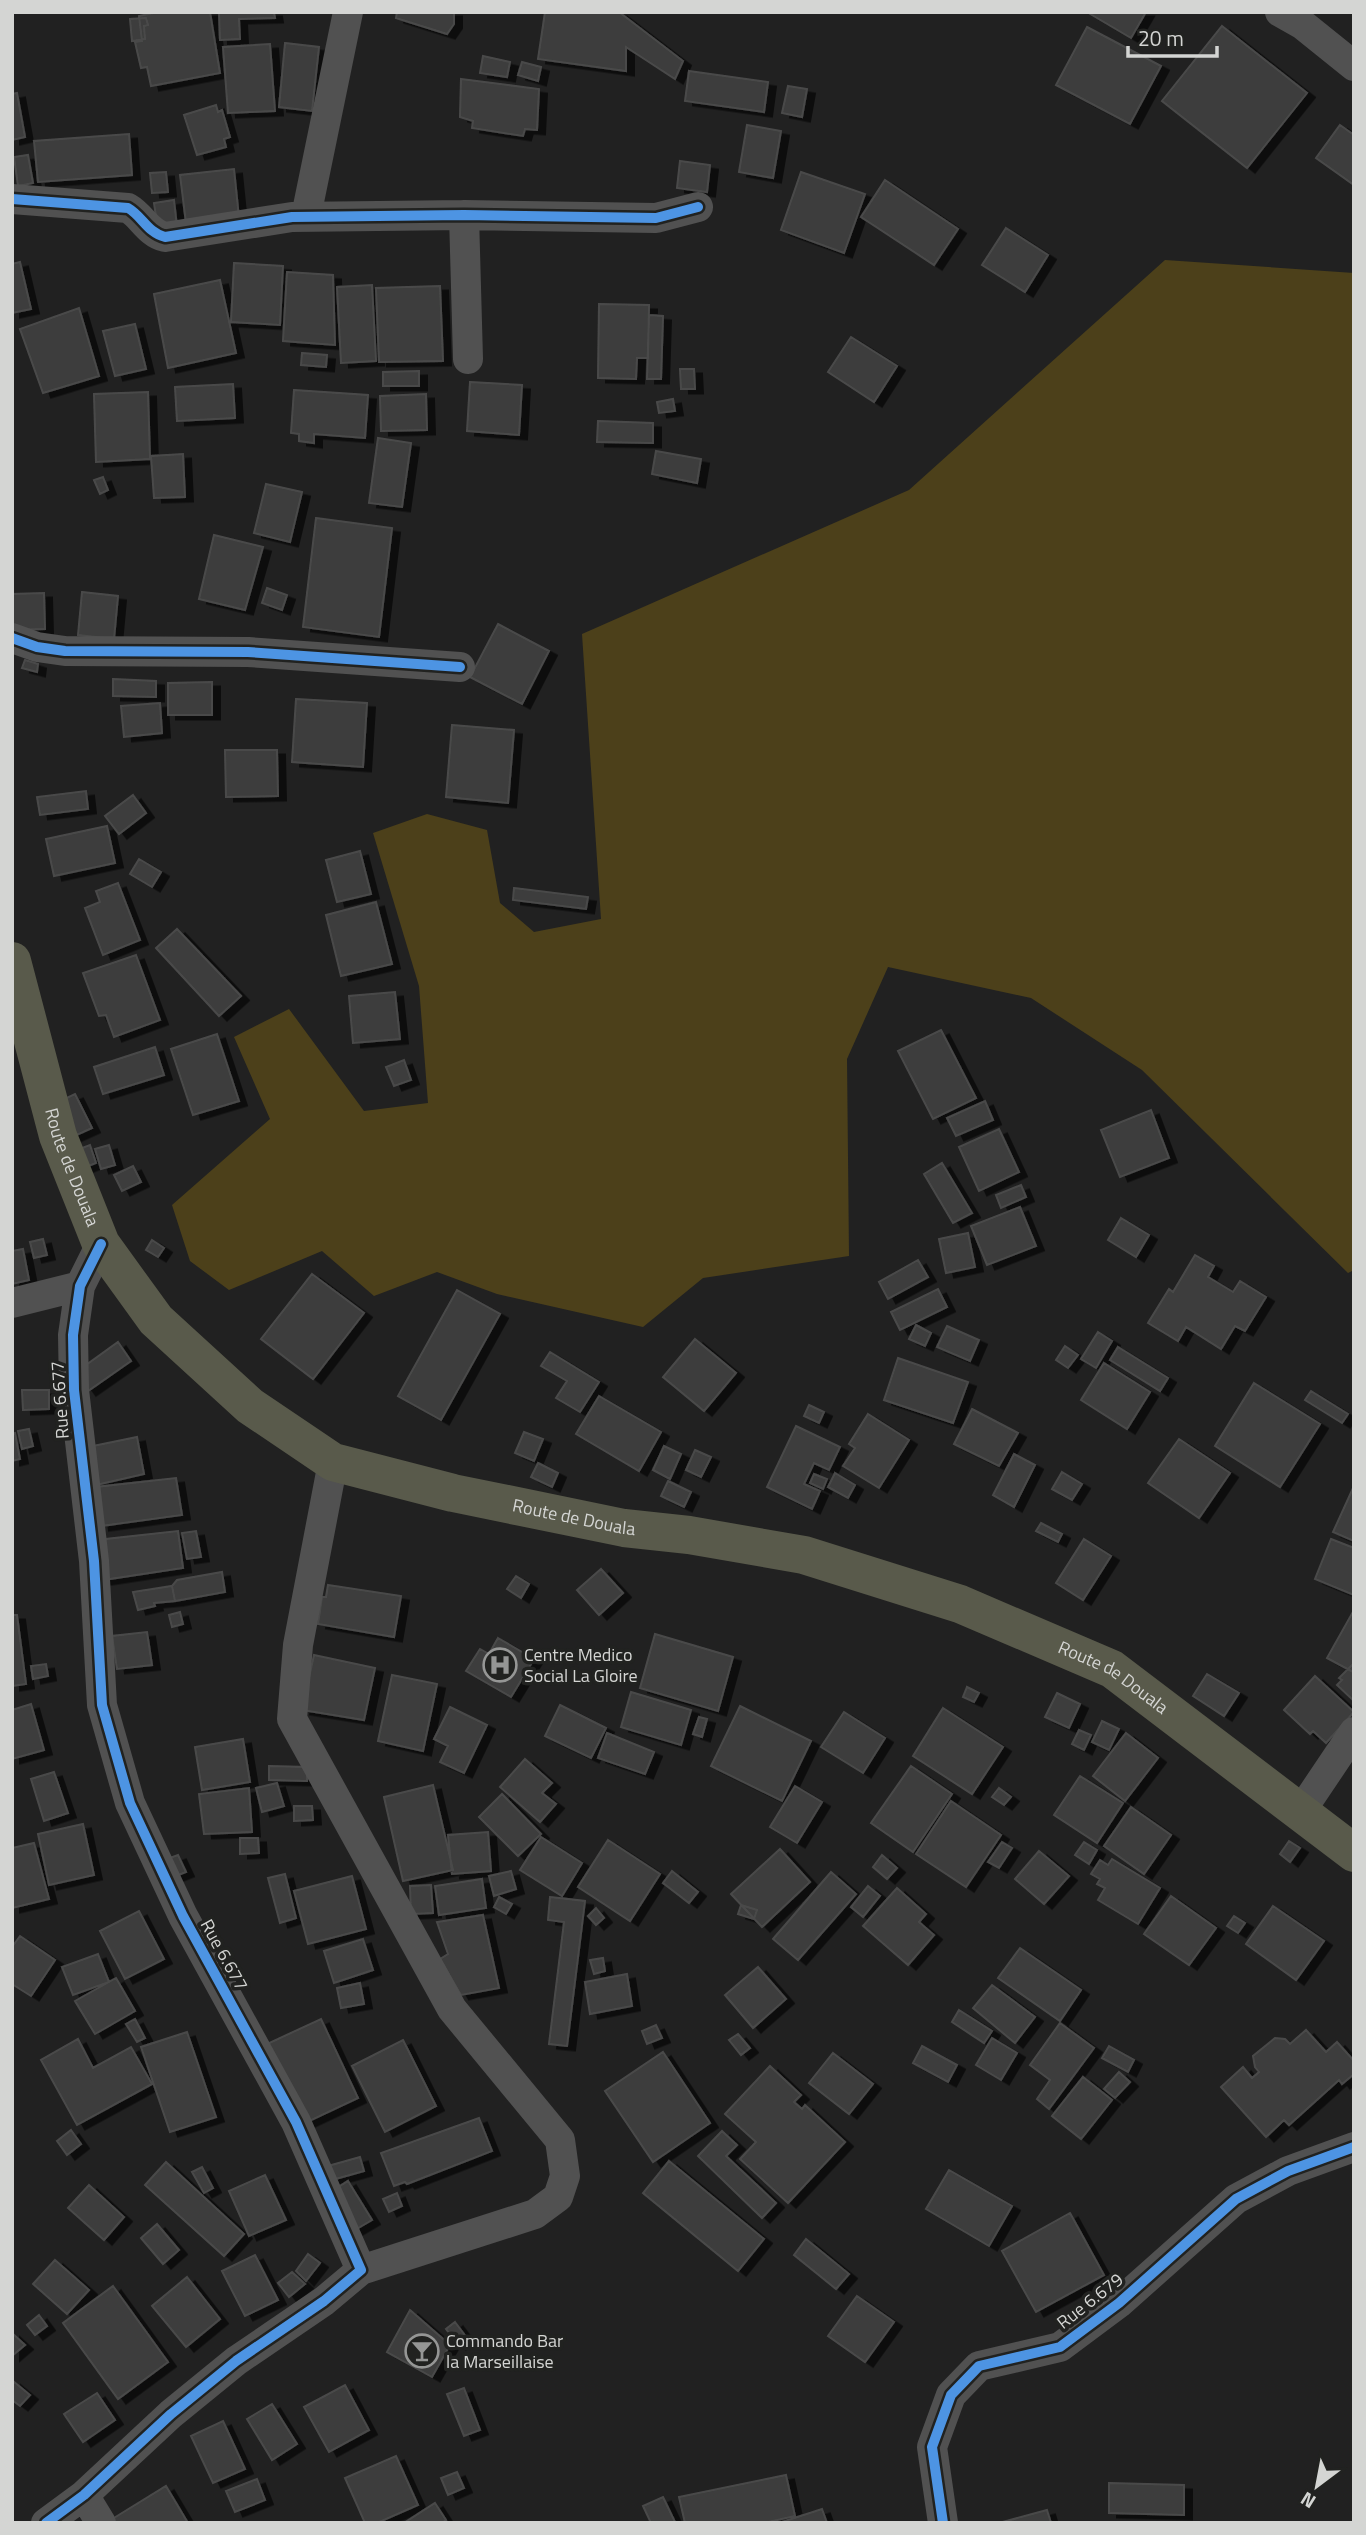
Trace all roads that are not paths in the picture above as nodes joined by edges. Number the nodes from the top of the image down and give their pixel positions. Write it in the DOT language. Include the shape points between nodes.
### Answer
graph roads {
  1 [pos="348,12"];
  2 [pos="1299,17"];
  3 [pos="1354,66"];
  4 [pos="12,199"];
  5 [pos="698,207"];
  6 [pos="464,215"];
  7 [pos="306,216"];
  8 [pos="468,359"];
  9 [pos="12,638"];
  10 [pos="460,667"];
  11 [pos="12,961"];
  12 [pos="101,1244"];
  13 [pos="80,1286"];
  14 [pos="12,1303"];
  15 [pos="333,1462"];
  16 [pos="1354,1732"];
  17 [pos="1301,1811"];
  18 [pos="1354,1853"];
  19 [pos="1354,2147"];
  20 [pos="361,2270"];
  21 [pos="85,2495"];
  22 [pos="46,2523"];
  23 [pos="101,2523"];
  24 [pos="943,2523"];
  1 -- 7 [label="street"];
  2 -- 3 [label="street"];
  4 -- 7 [label="street" via="128,208 165,237"];
  5 -- 6 [label="street" via="656,218"];
  6 -- 7 [label="street"];
  6 -- 8 [label="street"];
  9 -- 10 [label="street" via="65,651 248,652"];
  11 -- 12 [label="highway, Route de Douala" via="58,1136"];
  12 -- 13 [label="street, Rue 6.677"];
  12 -- 15 [label="highway, Route de Douala" via="156,1320 250,1406"];
  13 -- 14 [label="street"];
  13 -- 20 [label="street, Rue 6.677" via="73,1335 74,1390 94,1561 102,1704 130,1804 183,1916 296,2122"];
  15 -- 17 [label="highway, Route de Douala" via="453,1493 624,1528 804,1555 960,1604 1112,1669"];
  15 -- 20 [label="street" via="298,1645 292,1718 452,2010 560,2140 565,2176 558,2197 535,2214"];
  16 -- 17 [label="street"];
  17 -- 18 [label="highway, Route de Douala"];
  19 -- 24 [label="street, Rue 6.679" via="1288,2171 1236,2199 1119,2303 1060,2347 979,2366 951,2395 932,2447"];
  20 -- 21 [label="street" via="236,2361 171,2414"];
  21 -- 22 [label="street"];
  21 -- 23 [label="street"];
}
